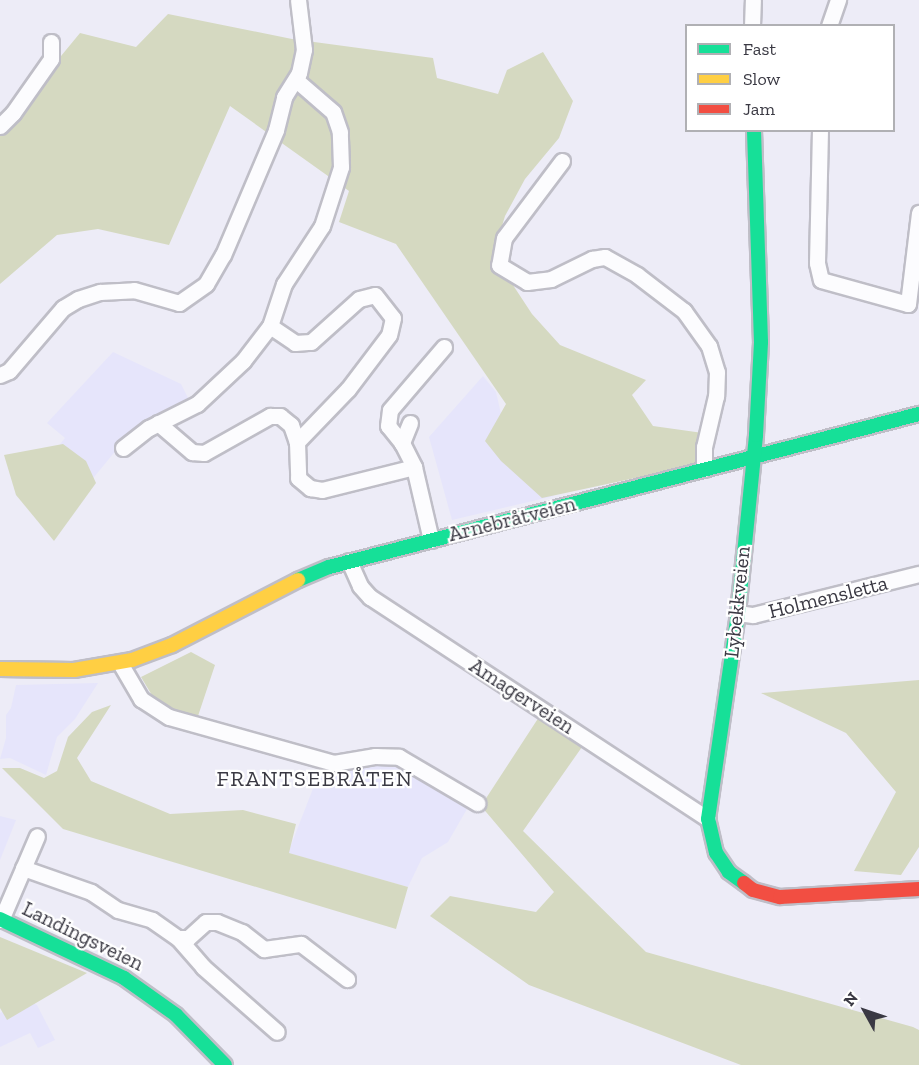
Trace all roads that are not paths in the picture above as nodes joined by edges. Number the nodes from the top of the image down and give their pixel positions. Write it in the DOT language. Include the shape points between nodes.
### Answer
graph roads {
  1 [pos="297,0"];
  2 [pos="753,0"];
  3 [pos="838,0"];
  4 [pos="752,24"];
  5 [pos="830,24"];
  6 [pos="51,42"];
  7 [pos="296,80"];
  8 [pos="0,126"];
  9 [pos="754,132"];
  10 [pos="820,132"];
  11 [pos="562,161"];
  12 [pos="919,213"];
  13 [pos="270,326"];
  14 [pos="444,347"];
  15 [pos="0,375"];
  16 [pos="919,414"];
  17 [pos="158,423"];
  18 [pos="410,423"];
  19 [pos="297,442"];
  20 [pos="402,443"];
  21 [pos="123,448"];
  22 [pos="753,457"];
  23 [pos="414,466"];
  24 [pos="704,469"];
  25 [pos="431,540"];
  26 [pos="349,561"];
  27 [pos="919,574"];
  28 [pos="738,613"];
  29 [pos="120,663"];
  30 [pos="0,669"];
  31 [pos="477,803"];
  32 [pos="708,819"];
  33 [pos="37,836"];
  34 [pos="23,868"];
  35 [pos="919,889"];
  36 [pos="1,919"];
  37 [pos="178,938"];
  38 [pos="347,978"];
  39 [pos="277,1032"];
  40 [pos="225,1065"];
  1 -- 7 [label="street" via="304,50"];
  2 -- 4 [label="street"];
  3 -- 5 [label="street"];
  6 -- 8 [label="street" via="51,59 14,113"];
  7 -- 13 [label="street" via="333,112 340,132 341,167 322,226 284,284"];
  7 -- 15 [label="street" via="284,97 276,130 223,255 206,284 179,303 134,290 100,292 78,299 63,308 9,371"];
  9 -- 22 [label="street, Lybekkveien" via="761,342"];
  10 -- 12 [label="street" via="817,263 821,280 908,304"];
  11 -- 24 [label="street" via="504,238 499,266 527,282 551,279 592,259 605,257 638,274 684,311 709,346 717,372"];
  13 -- 17 [label="street" via="219,386 197,404"];
  13 -- 19 [label="street" via="295,343 311,342 359,299 375,296 393,318 389,335 348,389"];
  14 -- 20 [label="street" via="390,410 387,426"];
  16 -- 22 [label="street, Arnebråtveien"];
  17 -- 19 [label="street" via="192,452 204,453 270,416 280,416 291,425"];
  17 -- 21 [label="street"];
  18 -- 20 [label="street"];
  19 -- 23 [label="street" via="298,478 310,488 322,490"];
  20 -- 23 [label="street"];
  22 -- 24 [label="street, Arnebråtveien"];
  22 -- 28 [label="street, Lybekkveien"];
  23 -- 25 [label="street"];
  24 -- 25 [label="street, Arnebråtveien"];
  25 -- 26 [label="street, Arnebråtveien"];
  26 -- 29 [label="street, Arnebråtveien" via="285,585 165,648"];
  26 -- 32 [label="street, Amagerveien" via="360,586 370,597"];
  27 -- 28 [label="street, Holmensletta" via="753,615"];
  28 -- 32 [label="street, Lybekkveien"];
  29 -- 30 [label="street, Arnebråtveien" via="55,671"];
  29 -- 31 [label="street" via="141,699 169,717 334,763 375,756 399,757"];
  32 -- 35 [label="street, Lybekkveien" via="716,853 729,872 753,890 780,897"];
  33 -- 34 [label="street"];
  34 -- 36 [label="street"];
  34 -- 37 [label="street" via="91,891 118,910 141,914"];
  36 -- 40 [label="street, Landingsveien" via="124,978 176,1015"];
  37 -- 38 [label="street" via="188,938 206,922 217,922 242,932 264,949 301,944"];
  37 -- 39 [label="street" via="204,967"];
}
